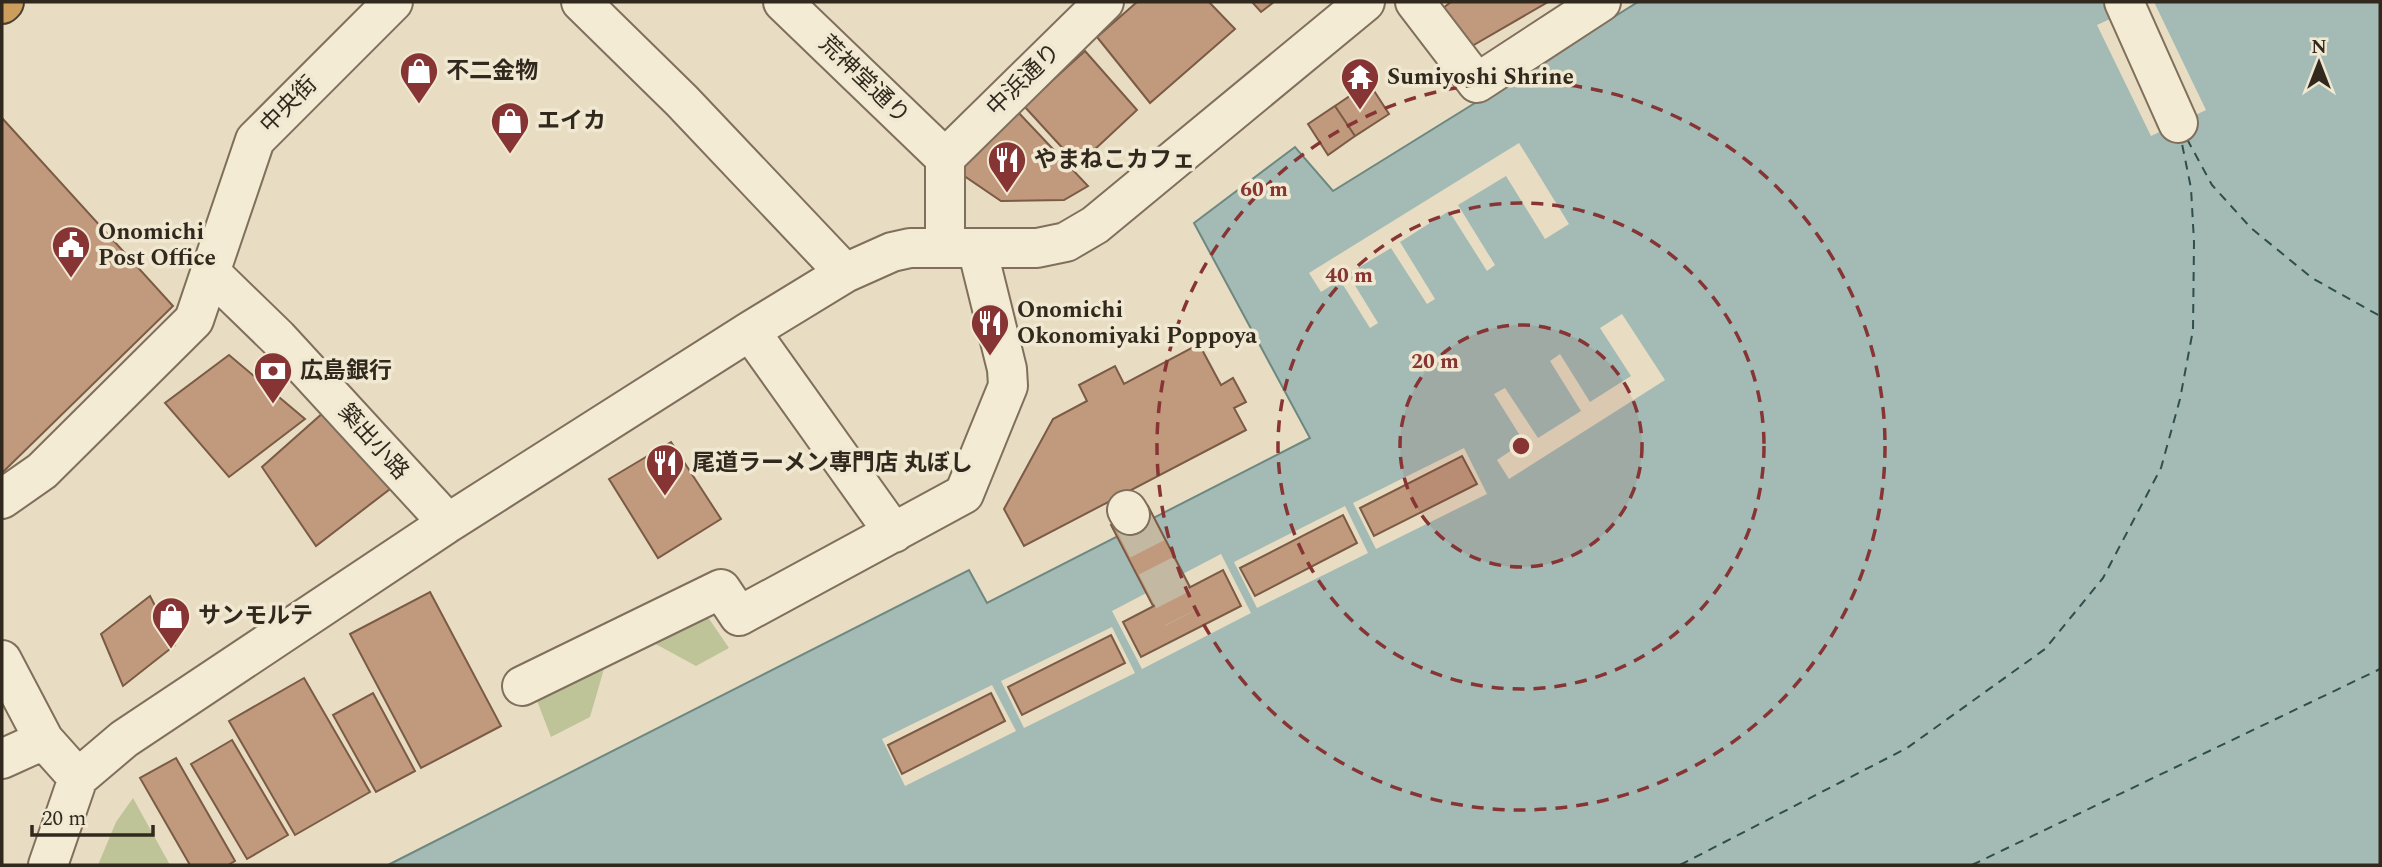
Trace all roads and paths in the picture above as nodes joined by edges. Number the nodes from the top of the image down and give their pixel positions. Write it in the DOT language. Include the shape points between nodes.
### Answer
graph roads {
  1 [pos="393,2"];
  2 [pos="581,2"];
  3 [pos="782,2"];
  4 [pos="1104,2"];
  5 [pos="1365,2"];
  6 [pos="1415,2"];
  7 [pos="1601,2"];
  8 [pos="2130,15"];
  9 [pos="2178,123"];
  10 [pos="945,158"];
  11 [pos="961,248"];
  12 [pos="210,272"];
  13 [pos="845,273"];
  14 [pos="750,331"];
  15 [pos="2,499"];
  16 [pos="448,523"];
  17 [pos="894,533"];
  18 [pos="2,660"];
  19 [pos="522,686"];
  20 [pos="44,740"];
  21 [pos="2,759"];
  22 [pos="78,778"];
  23 [pos="55,862"];
  1 -- 12 [label="street, 中央街" via="255,140"];
  2 -- 13 [label="street"];
  3 -- 10 [label="street, 荒神堂通り"];
  4 -- 10 [label="street, 中浜通り"];
  5 -- 11 [label="street" via="1095,225 1066,242 1037,248"];
  6 -- 7 [label="street" via="1477,83"];
  8 -- 9 [label="street"];
  10 -- 11 [label="street"];
  11 -- 13 [label="street" via="910,248"];
  11 -- 17 [label="street" via="1007,369 1008,386 964,494"];
  12 -- 15 [label="street, 中央街" via="194,320 43,471"];
  12 -- 16 [label="street, 築出小路" via="278,338"];
  13 -- 14 [label="street"];
  14 -- 16 [label="street"];
  14 -- 17 [label="street"];
  16 -- 22 [label="street" via="124,739"];
  17 -- 19 [label="street" via="739,616 721,589"];
  18 -- 20 [label="street"];
  20 -- 21 [label="street"];
  20 -- 22 [label="street"];
  22 -- 23 [label="street"];
}
